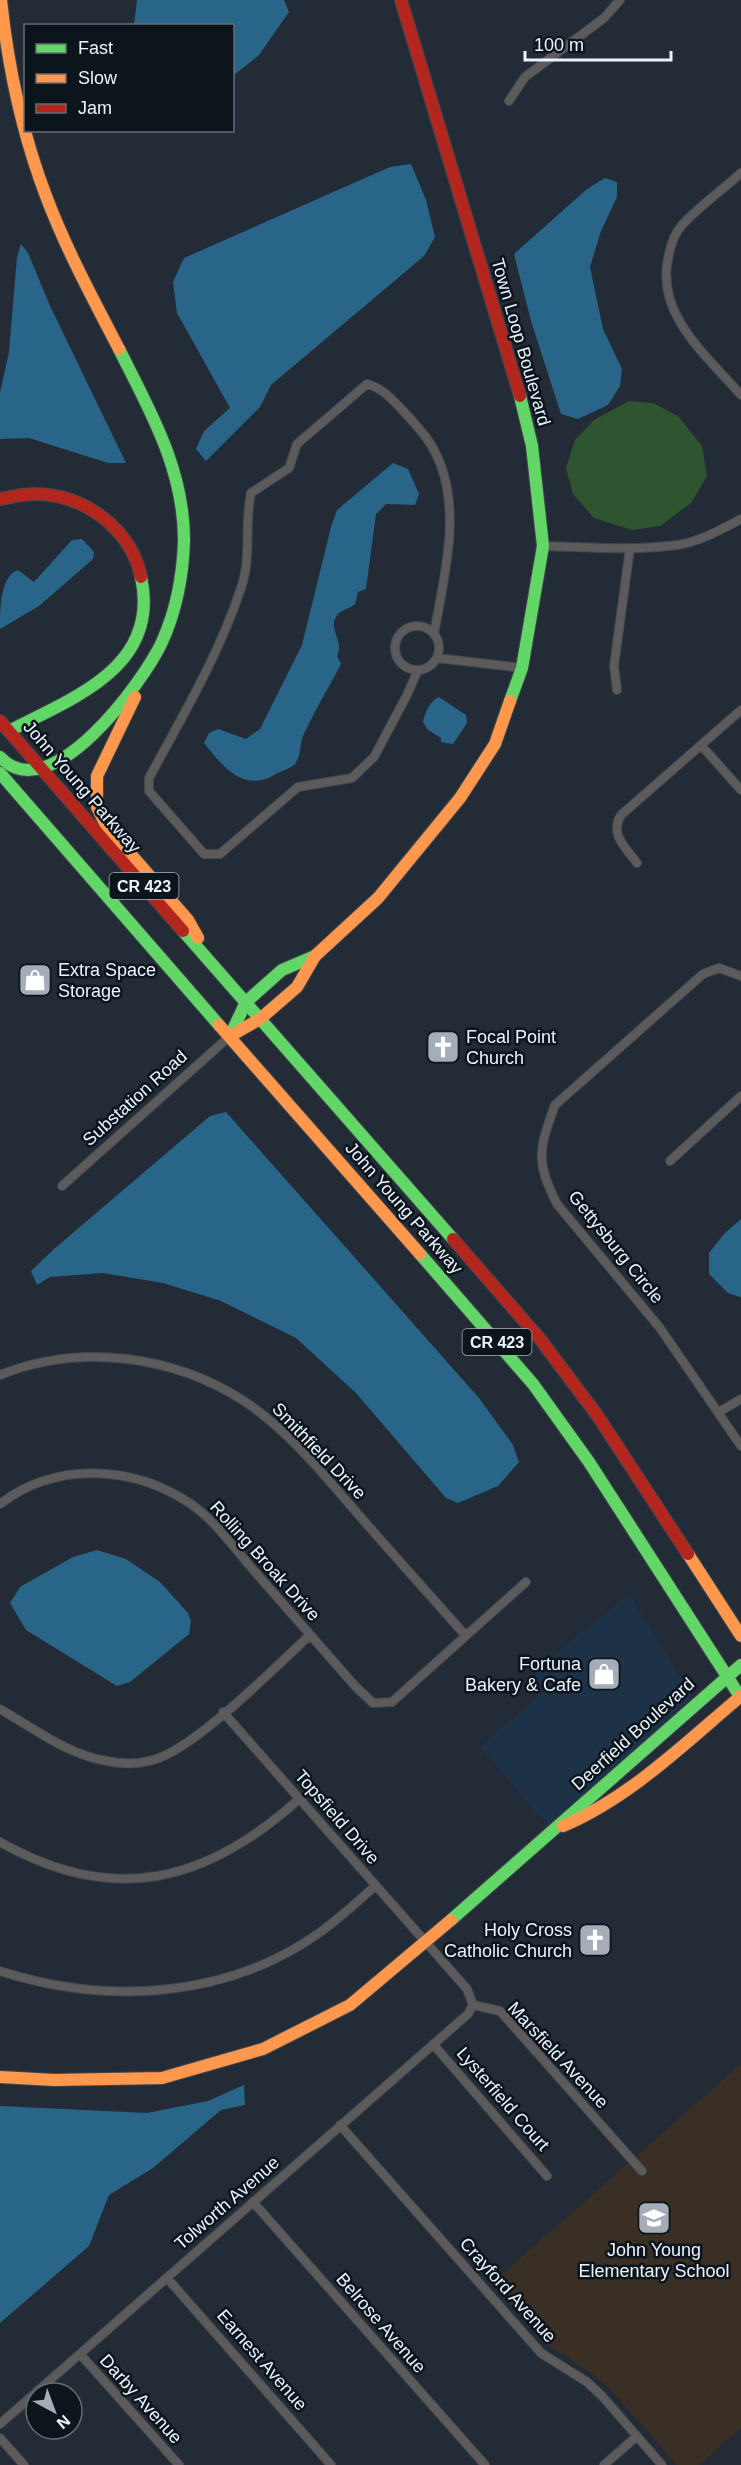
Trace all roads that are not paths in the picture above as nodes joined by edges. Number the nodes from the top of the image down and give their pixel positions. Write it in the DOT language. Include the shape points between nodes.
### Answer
graph roads {
  1 [pos="1,0"];
  2 [pos="401,0"];
  3 [pos="620,0"];
  4 [pos="509,101"];
  5 [pos="24,125"];
  6 [pos="26,132"];
  7 [pos="741,173"];
  8 [pos="741,394"];
  9 [pos="0,499"];
  10 [pos="741,519"];
  11 [pos="543,546"];
  12 [pos="630,548"];
  13 [pos="434,634"];
  14 [pos="437,658"];
  15 [pos="522,668"];
  16 [pos="418,670"];
  17 [pos="145,676"];
  18 [pos="617,690"];
  19 [pos="741,710"];
  20 [pos="0,721"];
  21 [pos="9,731"];
  22 [pos="701,745"];
  23 [pos="0,757"];
  24 [pos="43,770"];
  25 [pos="0,773"];
  26 [pos="0,788"];
  27 [pos="741,790"];
  28 [pos="18,793"];
  29 [pos="637,863"];
  30 [pos="315,956"];
  31 [pos="211,962"];
  32 [pos="741,976"];
  33 [pos="246,1002"];
  34 [pos="260,1019"];
  35 [pos="231,1036"];
  36 [pos="741,1096"];
  37 [pos="670,1161"];
  38 [pos="62,1186"];
  39 [pos="0,1375"];
  40 [pos="741,1399"];
  41 [pos="719,1412"];
  42 [pos="741,1446"];
  43 [pos="0,1504"];
  44 [pos="526,1582"];
  45 [pos="310,1635"];
  46 [pos="466,1636"];
  47 [pos="741,1636"];
  48 [pos="741,1665"];
  49 [pos="726,1676"];
  50 [pos="741,1697"];
  51 [pos="0,1709"];
  52 [pos="223,1712"];
  53 [pos="299,1799"];
  54 [pos="551,1832"];
  55 [pos="0,1842"];
  56 [pos="375,1886"];
  57 [pos="426,1942"];
  58 [pos="0,1971"];
  59 [pos="473,2005"];
  60 [pos="433,2044"];
  61 [pos="0,2077"];
  62 [pos="340,2125"];
  63 [pos="642,2171"];
  64 [pos="547,2176"];
  65 [pos="253,2202"];
  66 [pos="167,2278"];
  67 [pos="80,2354"];
  68 [pos="0,2424"];
  69 [pos="637,2436"];
  70 [pos="0,2438"];
  71 [pos="24,2465"];
  72 [pos="179,2465"];
  73 [pos="331,2465"];
  74 [pos="485,2465"];
  75 [pos="604,2465"];
  76 [pos="662,2465"];
  1 -- 5 [label="main road" via="14,92"];
  2 -- 11 [label="main road, Town Loop Boulevard" via="520,394 532,446"];
  3 -- 4 [label="street" via="604,18 525,77"];
  6 -- 17 [label="main road" via="43,189 67,245 175,469 183,531 182,573 171,621"];
  7 -- 8 [label="street" via="681,226 670,246 666,288 672,310 688,334"];
  9 -- 21 [label="main road" via="37,492 60,495 95,509 109,519 132,548 143,587 140,626 132,648 112,673 99,684"];
  10 -- 12 [label="street" via="679,545"];
  11 -- 12 [label="street"];
  11 -- 15 [label="main road, Town Loop Boulevard"];
  12 -- 18 [label="street" via="614,666"];
  13 -- 14 [label="street" via="439,645"];
  13 -- 16 [label="street" via="414,627 398,639 399,660"];
  13 -- 16 [label="street" via="447,565 446,486 435,451 420,430 379,387 367,384 297,444 289,468 250,493 246,517 248,552 242,587 199,685 149,778 149,791 204,854 220,854 298,787 352,778 374,757"];
  14 -- 15 [label="street"];
  14 -- 16 [label="street"];
  15 -- 30 [label="main road, Town Loop Boulevard" via="495,744 460,798 378,898"];
  17 -- 24 [label="main road" via="110,718 68,756"];
  17 -- 31 [label="main road" via="97,776 98,807 107,826 188,920"];
  19 -- 22 [label="street"];
  20 -- 21 [label="main road, John Young Parkway / CR 423"];
  21 -- 24 [label="main road, John Young Parkway / CR 423"];
  22 -- 27 [label="street"];
  22 -- 29 [label="street" via="616,823 618,838"];
  23 -- 24 [label="main road" via="15,767"];
  24 -- 31 [label="main road, John Young Parkway / CR 423"];
  25 -- 28 [label="main road, John Young Parkway / CR 423"];
  26 -- 28 [label="main road"];
  28 -- 35 [label="main road, John Young Parkway / CR 423"];
  30 -- 33 [label="main road, Town Loop Boulevard" via="282,970"];
  30 -- 34 [label="main road, Town Loop Boulevard" via="297,987"];
  31 -- 33 [label="main road, John Young Parkway / CR 423"];
  32 -- 41 [label="street, Gettysburg Circle" via="719,968 703,974 555,1105 540,1159 557,1204 660,1328"];
  33 -- 34 [label="main road, John Young Parkway / CR 423"];
  33 -- 35 [label="main road, Town Loop Boulevard"];
  34 -- 35 [label="main road, Town Loop Boulevard"];
  34 -- 47 [label="main road, John Young Parkway / CR 423" via="540,1339 597,1415"];
  35 -- 38 [label="street, Substation Road"];
  35 -- 49 [label="main road, John Young Parkway / CR 423" via="533,1384 589,1462"];
  36 -- 37 [label="street"];
  39 -- 46 [label="street, Smithfield Drive" via="63,1358 106,1357 154,1363 199,1377 244,1401 311,1460"];
  40 -- 41 [label="street"];
  41 -- 42 [label="street, Gettysburg Circle"];
  43 -- 45 [label="street, Rolling Broak Drive" via="27,1487 73,1473 112,1473 171,1492 201,1513"];
  44 -- 46 [label="street"];
  45 -- 46 [label="street, Rolling Broak Drive" via="373,1703 392,1702"];
  45 -- 52 [label="street"];
  48 -- 49 [label="main road, Deerfield Boulevard"];
  49 -- 50 [label="main road, John Young Parkway / CR 423"];
  49 -- 54 [label="main road, Deerfield Boulevard"];
  50 -- 54 [label="main road, Deerfield Boulevard" via="623,1794 596,1812"];
  51 -- 52 [label="street" via="72,1751 127,1763 153,1760 187,1743"];
  52 -- 53 [label="street, Topsfield Drive"];
  53 -- 55 [label="street" via="231,1851 200,1864 153,1875 84,1875 32,1860"];
  53 -- 56 [label="street, Topsfield Drive"];
  54 -- 57 [label="main road, Deerfield Boulevard"];
  56 -- 57 [label="street, Topsfield Drive"];
  56 -- 58 [label="street" via="319,1934 274,1959 195,1986 114,1993 38,1983"];
  57 -- 59 [label="street" via="467,1989"];
  57 -- 61 [label="main road, Deerfield Boulevard" via="350,2005 263,2049 162,2078"];
  59 -- 60 [label="street, Tolworth Avenue"];
  59 -- 63 [label="street, Marsfield Avenue" via="500,2011"];
  60 -- 62 [label="street, Tolworth Avenue"];
  60 -- 64 [label="street, Lysterfield Court"];
  62 -- 65 [label="street, Tolworth Avenue"];
  62 -- 69 [label="street, Crayford Avenue" via="541,2353 594,2389"];
  65 -- 66 [label="street, Tolworth Avenue"];
  65 -- 74 [label="street, Belrose Avenue"];
  66 -- 67 [label="street, Tolworth Avenue"];
  66 -- 73 [label="street, Earnest Avenue"];
  67 -- 68 [label="street, Tolworth Avenue"];
  67 -- 72 [label="street, Darby Avenue"];
  69 -- 75 [label="street"];
  69 -- 76 [label="street, Crayford Avenue"];
  70 -- 71 [label="street"];
}
